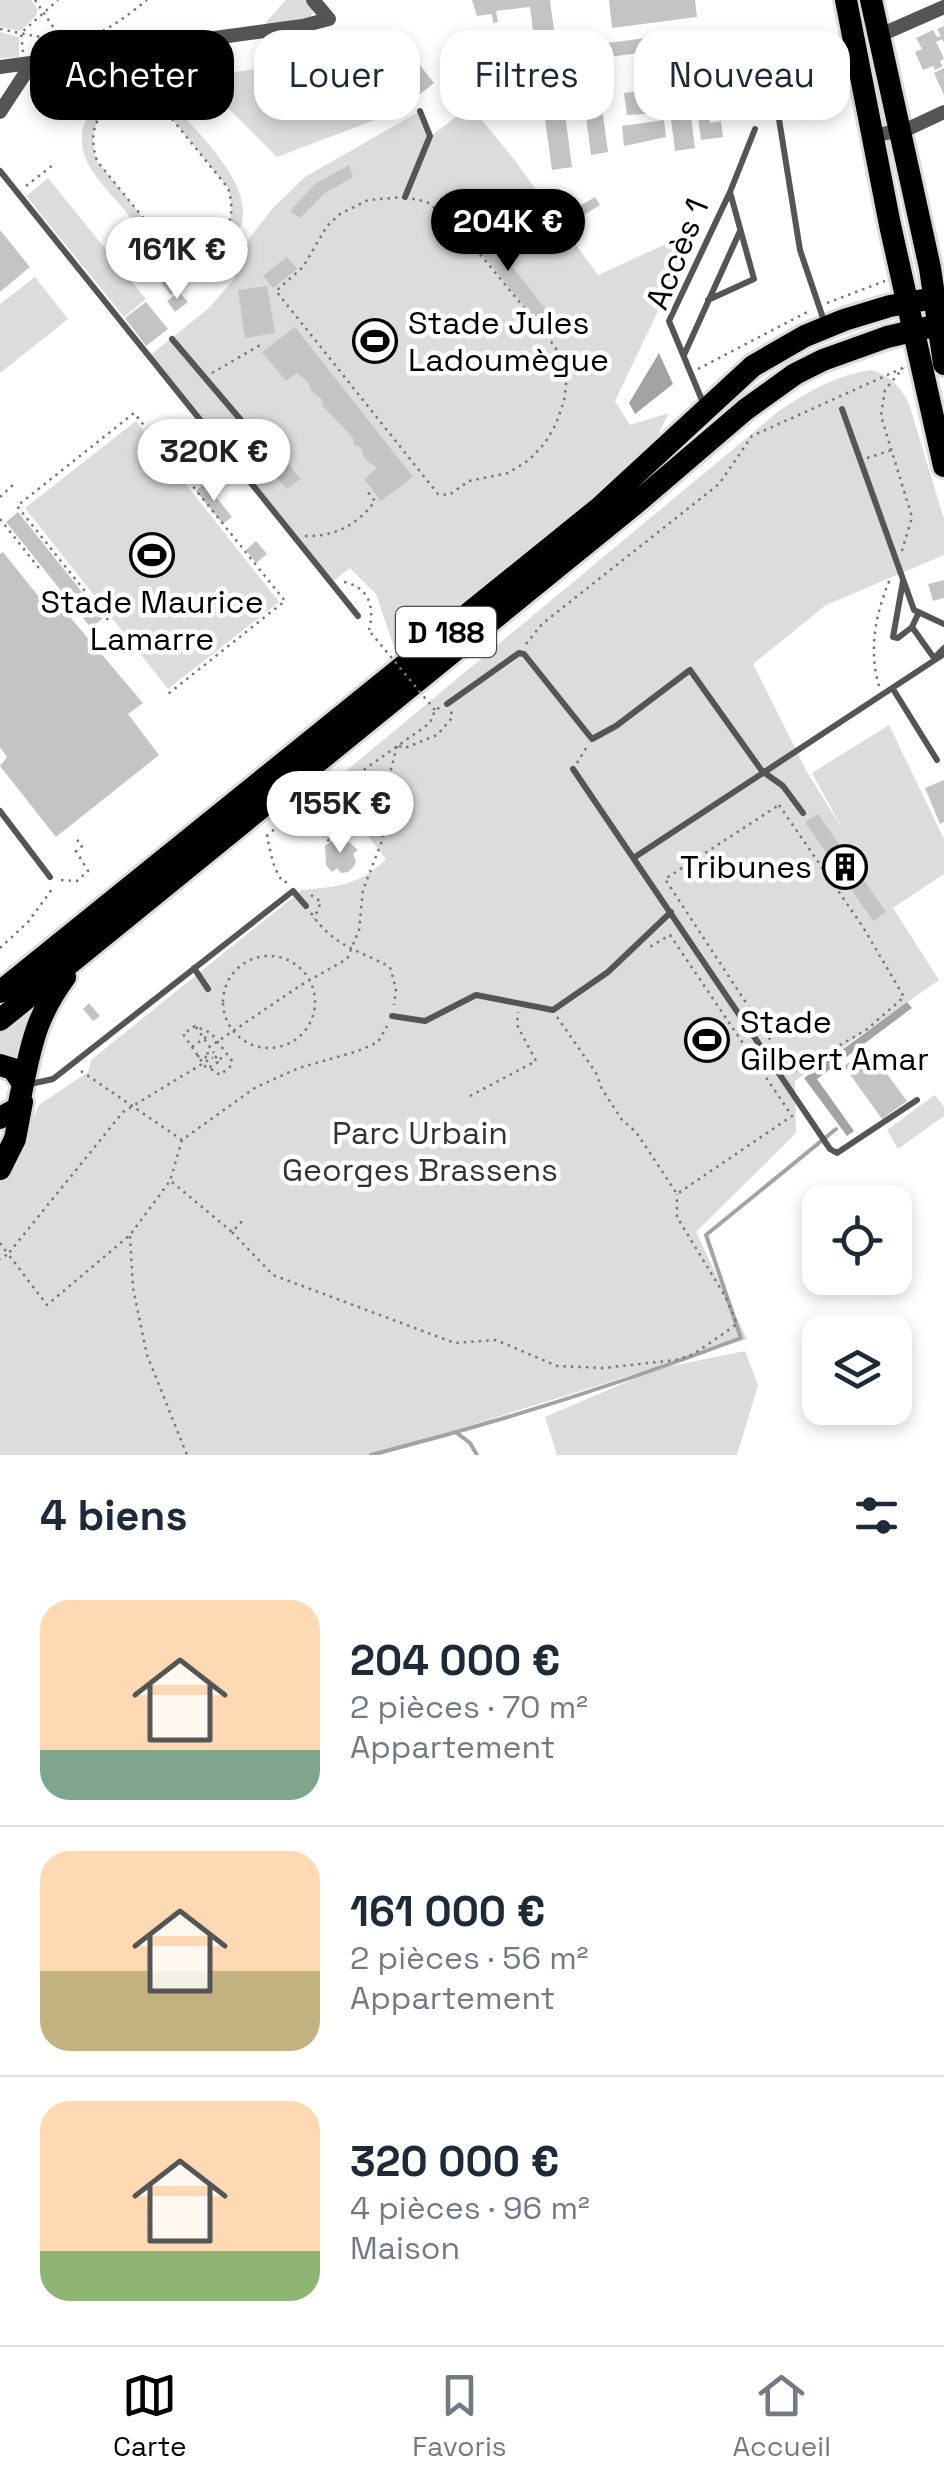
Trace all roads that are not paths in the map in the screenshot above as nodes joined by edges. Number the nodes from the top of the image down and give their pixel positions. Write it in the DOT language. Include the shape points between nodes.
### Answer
graph roads {
  1 [pos="312,0"];
  2 [pos="846,0"];
  3 [pos="871,0"];
  4 [pos="944,7"];
  5 [pos="878,36"];
  6 [pos="28,63"];
  7 [pos="0,67"];
  8 [pos="420,111"];
  9 [pos="0,112"];
  10 [pos="944,112"];
  11 [pos="779,120"];
  12 [pos="755,129"];
  13 [pos="900,132"];
  14 [pos="873,136"];
  15 [pos="0,171"];
  16 [pos="730,192"];
  17 [pos="405,198"];
  18 [pos="740,230"];
  19 [pos="934,298"];
  20 [pos="708,300"];
  21 [pos="906,303"];
  22 [pos="822,317"];
  23 [pos="938,325"];
  24 [pos="912,331"];
  25 [pos="172,339"];
  26 [pos="684,356"];
  27 [pos="944,364"];
  28 [pos="706,409"];
  29 [pos="842,409"];
  30 [pos="246,426"];
  31 [pos="944,466"];
  32 [pos="903,580"];
  33 [pos="919,612"];
  34 [pos="358,616"];
  35 [pos="944,624"];
  36 [pos="912,627"];
  37 [pos="944,651"];
  38 [pos="934,658"];
  39 [pos="893,688"];
  40 [pos="448,703"];
  41 [pos="937,760"];
  42 [pos="574,769"];
  43 [pos="762,772"];
  44 [pos="0,811"];
  45 [pos="803,813"];
  46 [pos="635,858"];
  47 [pos="50,877"];
  48 [pos="306,906"];
  49 [pos="671,912"];
  50 [pos="82,955"];
  51 [pos="194,968"];
  52 [pos="208,989"];
  53 [pos="0,992"];
  54 [pos="392,1016"];
  55 [pos="0,1020"];
  56 [pos="0,1064"];
  57 [pos="22,1092"];
  58 [pos="917,1100"];
  59 [pos="0,1118"];
  60 [pos="0,1169"];
  1 -- 6 [label="street" via="329,19"];
  2 -- 14 [label="main road"];
  3 -- 5 [label="main road"];
  4 -- 5 [label="street"];
  5 -- 13 [label="main road"];
  6 -- 7 [label="street"];
  6 -- 9 [label="street"];
  8 -- 17 [label="lane" via="430,136"];
  10 -- 13 [label="street"];
  11 -- 22 [label="lane" via="800,250"];
  12 -- 16 [label="lane"];
  13 -- 14 [label="street"];
  13 -- 19 [label="main road"];
  14 -- 21 [label="main road"];
  15 -- 34 [label="lane"];
  16 -- 18 [label="lane, Accès 1"];
  16 -- 26 [label="lane, Accès 1" via="670,321"];
  18 -- 20 [label="lane"];
  18 -- 20 [label="lane, Accès 1" via="754,278"];
  19 -- 21 [label="main road, D 188"];
  19 -- 23 [label="main road"];
  20 -- 26 [label="lane"];
  21 -- 22 [label="main road, D 188"];
  21 -- 24 [label="main road"];
  22 -- 28 [label="main road, D 188"];
  23 -- 24 [label="main road, D 188"];
  23 -- 27 [label="main road"];
  24 -- 31 [label="main road"];
  24 -- 50 [label="main road, D 188" via="823,360 744,410"];
  25 -- 30 [label="lane"];
  26 -- 28 [label="lane, Accès 1"];
  28 -- 53 [label="main road, D 188" via="599,508"];
  29 -- 32 [label="lane"];
  32 -- 33 [label="lane"];
  32 -- 36 [label="lane" via="893,637"];
  33 -- 35 [label="lane"];
  33 -- 36 [label="lane"];
  36 -- 38 [label="lane"];
  37 -- 38 [label="lane"];
  38 -- 39 [label="lane"];
  39 -- 41 [label="lane"];
  39 -- 43 [label="lane"];
  40 -- 43 [label="lane" via="519,653 592,739 690,670"];
  42 -- 46 [label="lane"];
  43 -- 45 [label="lane" via="784,786"];
  43 -- 46 [label="lane"];
  44 -- 47 [label="lane"];
  46 -- 49 [label="lane"];
  48 -- 51 [label="lane" via="292,891"];
  49 -- 54 [label="lane" via="608,972 553,1010 476,995 425,1021"];
  49 -- 58 [label="lane" via="830,1150 838,1153"];
  50 -- 55 [label="main road, D 188"];
  50 -- 57 [label="main road" via="43,1008"];
  51 -- 52 [label="lane"];
  51 -- 57 [label="lane" via="53,1079"];
  56 -- 57 [label="main road" via="12,1069"];
  57 -- 59 [label="main road" via="12,1113"];
  57 -- 60 [label="main road" via="15,1139"];
}
